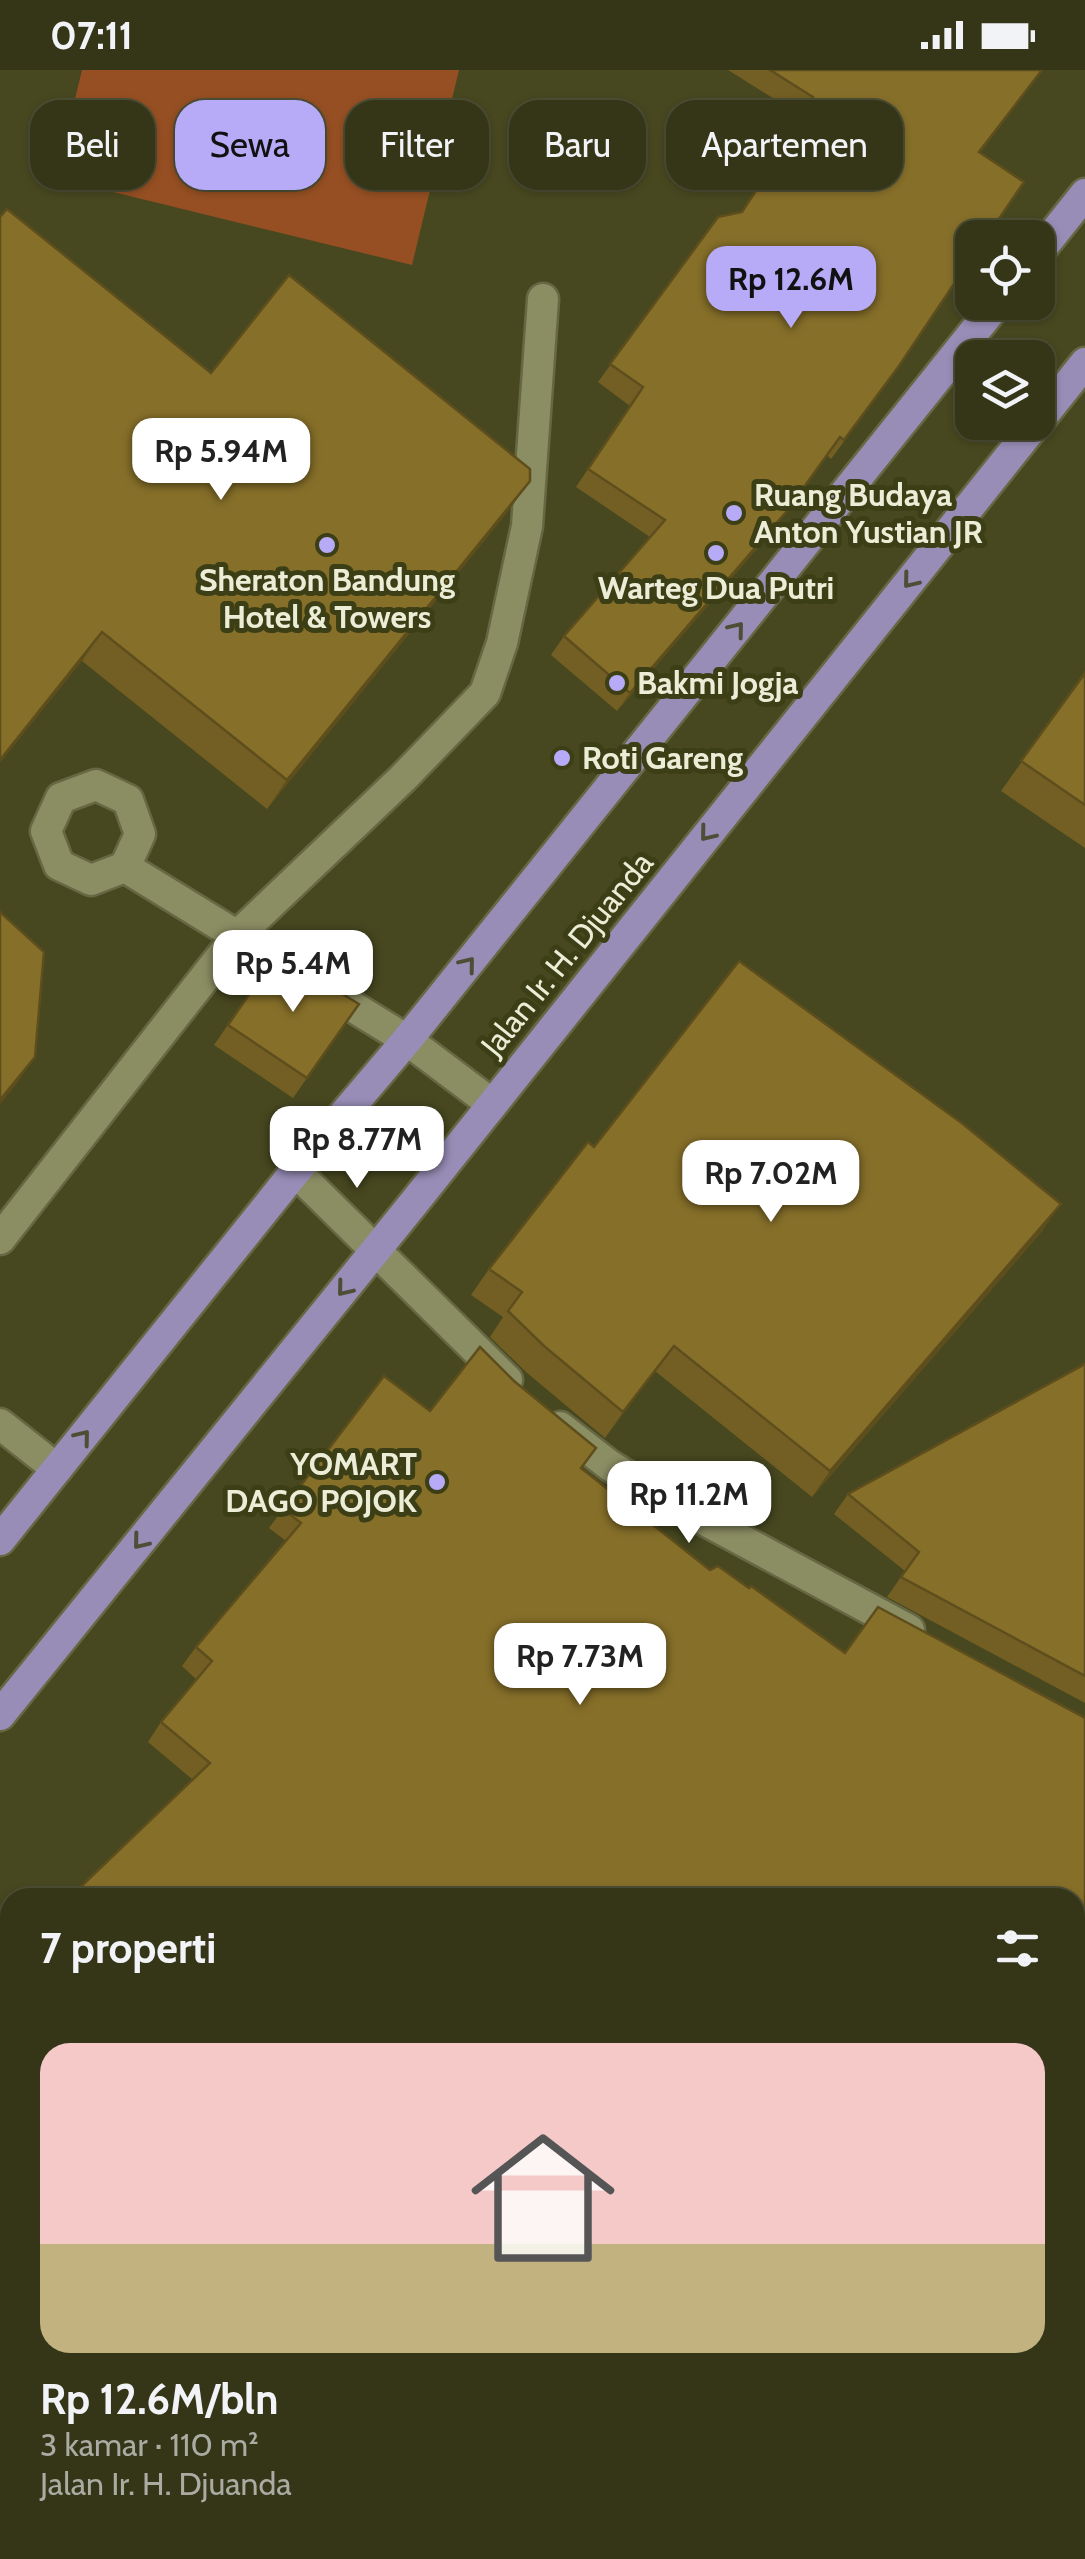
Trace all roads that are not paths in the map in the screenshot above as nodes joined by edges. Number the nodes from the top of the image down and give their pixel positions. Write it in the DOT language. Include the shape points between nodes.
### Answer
graph roads {
  1 [pos="1085,194"];
  2 [pos="1055,232"];
  3 [pos="543,300"];
  4 [pos="984,320"];
  5 [pos="1085,363"];
  6 [pos="1055,400"];
  7 [pos="1023,440"];
  8 [pos="125,868"];
  9 [pos="238,935"];
  10 [pos="407,1040"];
  11 [pos="492,1104"];
  12 [pos="296,1172"];
  13 [pos="0,1239"];
  14 [pos="375,1252"];
  15 [pos="0,1424"];
  16 [pos="57,1469"];
  17 [pos="0,1540"];
  18 [pos="931,1642"];
  19 [pos="0,1715"];
  1 -- 2 [label="main road"];
  3 -- 9 [label="street" via="527,526 485,693"];
  10 -- 4 [label="main road, one-way"];
  5 -- 6 [label="main road, Jalan Ir. H. Djuanda"];
  7 -- 11 [label="main road, Jalan Ir. H. Djuanda, one-way"];
  8 -- 9 [label="street"];
  9 -- 10 [label="street"];
  9 -- 13 [label="street"];
  10 -- 11 [label="street"];
  10 -- 12 [label="main road"];
  11 -- 14 [label="main road, Jalan Ir. H. Djuanda"];
  12 -- 14 [label="street"];
  16 -- 12 [label="main road, one-way"];
  14 -- 18 [label="street" via="533,1403 609,1465"];
  14 -- 19 [label="main road, Jalan Ir. H. Djuanda, one-way"];
  15 -- 16 [label="street"];
  16 -- 17 [label="main road"];
}
